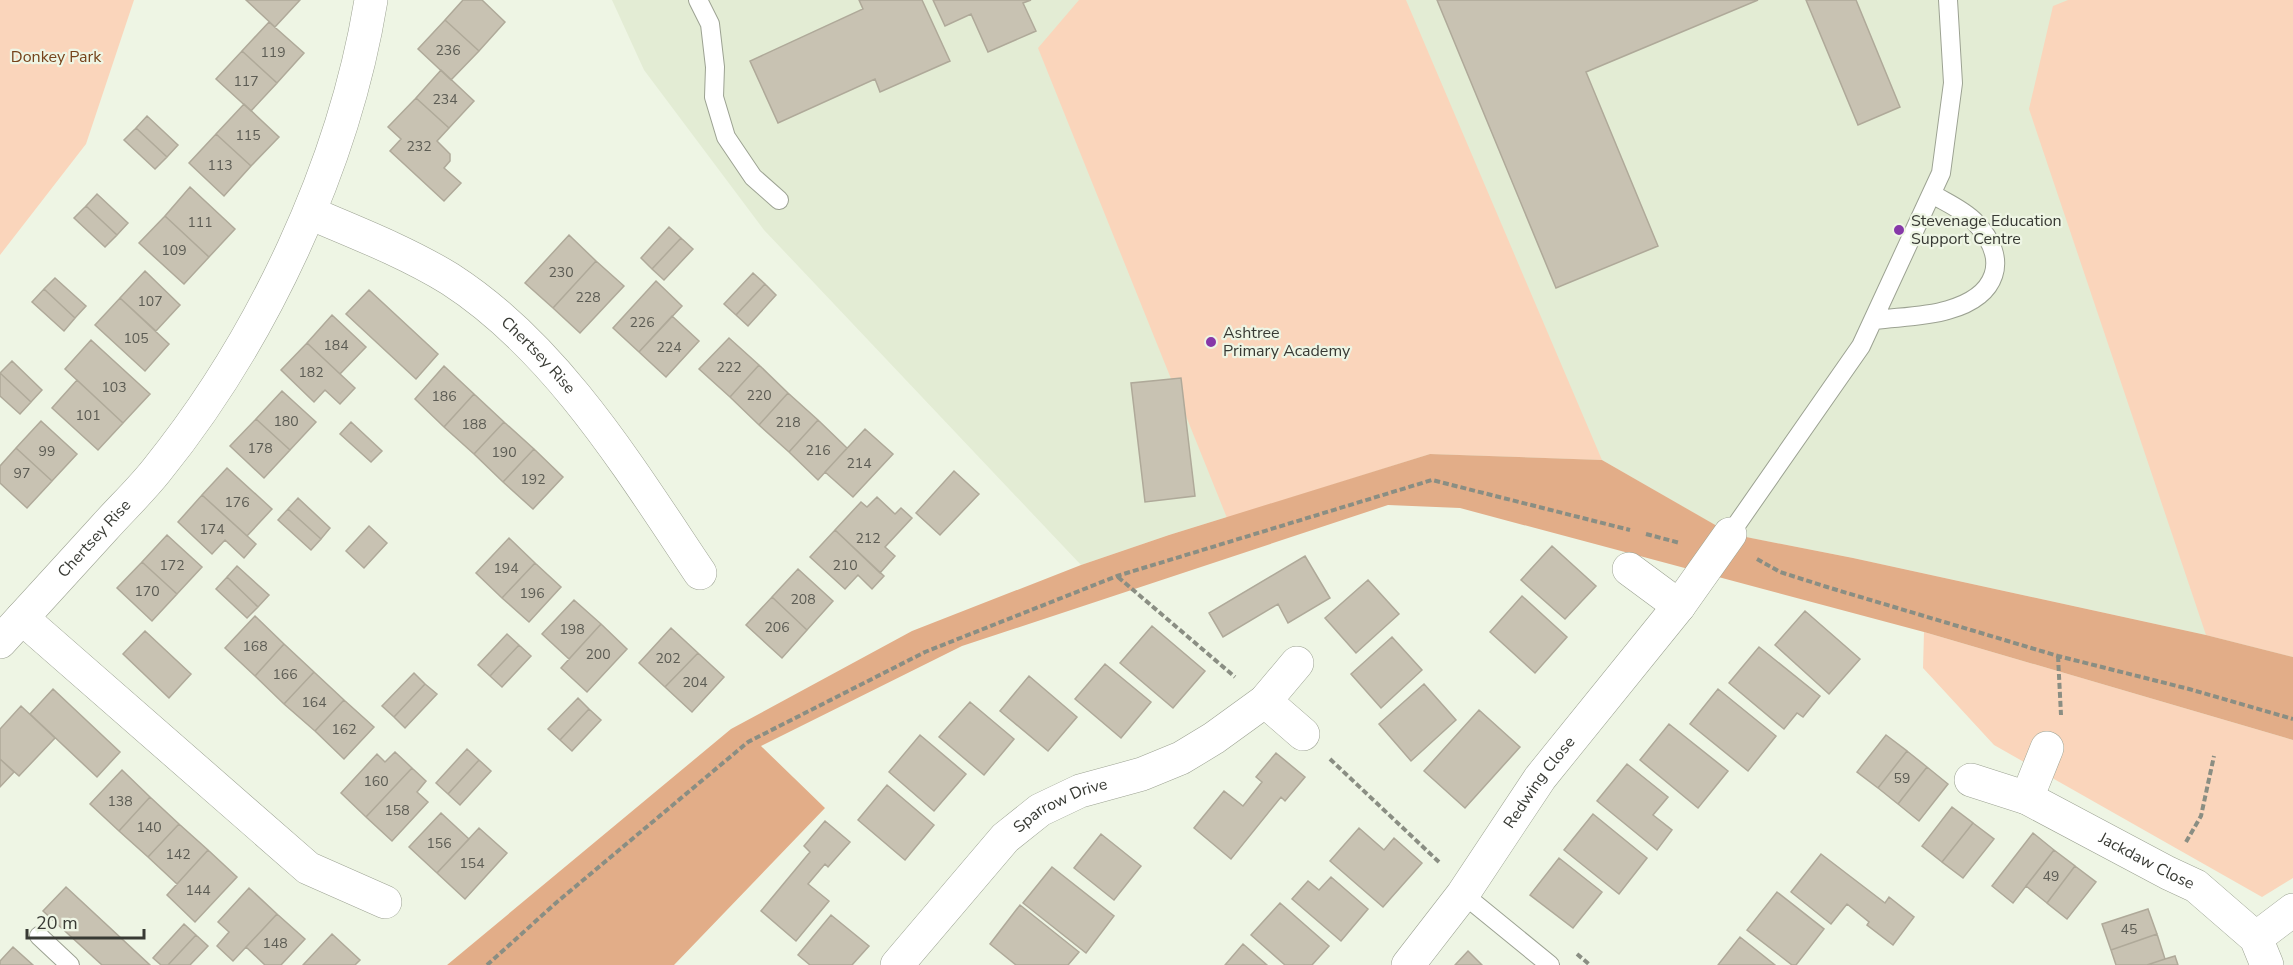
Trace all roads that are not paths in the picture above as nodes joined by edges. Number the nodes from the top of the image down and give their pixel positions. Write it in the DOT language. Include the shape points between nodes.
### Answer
graph roads {
  1 [pos="371,0"];
  2 [pos="698,0"];
  3 [pos="1948,0"];
  4 [pos="1932,194"];
  5 [pos="779,200"];
  6 [pos="310,213"];
  7 [pos="1875,320"];
  8 [pos="1724,543"];
  9 [pos="1629,569"];
  10 [pos="700,573"];
  11 [pos="1679,606"];
  12 [pos="22,618"];
  13 [pos="0,642"];
  14 [pos="1297,663"];
  15 [pos="1264,701"];
  16 [pos="1303,734"];
  17 [pos="2047,748"];
  18 [pos="1971,780"];
  19 [pos="2027,798"];
  20 [pos="1465,891"];
  21 [pos="385,902"];
  22 [pos="2293,910"];
  23 [pos="39,936"];
  24 [pos="2262,952"];
  25 [pos="64,963"];
  26 [pos="897,965"];
  27 [pos="1408,965"];
  28 [pos="1550,965"];
  1 -- 6 [label="street, Chertsey Rise" via="345,109"];
  2 -- 5 [label="lane" via="710,24 714,96 726,137 753,177"];
  3 -- 4 [label="lane" via="1953,82 1941,173"];
  4 -- 7 [label="lane"];
  4 -- 7 [label="lane" via="1974,221 1995,252 1995,276 1979,296 1948,310"];
  6 -- 10 [label="street, Chertsey Rise" via="435,270 496,314 528,343 554,369 623,460"];
  6 -- 12 [label="street, Chertsey Rise" via="282,275 198,414 156,471"];
  7 -- 8 [label="lane"];
  8 -- 11 [label="street, Redwing Close"];
  9 -- 11 [label="street"];
  11 -- 20 [label="street, Redwing Close" via="1540,778"];
  12 -- 13 [label="street, Chertsey Rise"];
  12 -- 21 [label="street" via="308,868"];
  14 -- 15 [label="street, Sparrow Drive"];
  15 -- 16 [label="street"];
  15 -- 26 [label="street, Sparrow Drive" via="1181,758 1142,774 1080,791 1040,810 1005,838"];
  17 -- 19 [label="street"];
  18 -- 19 [label="street, Jackdaw Close"];
  19 -- 24 [label="street, Jackdaw Close" via="2196,886"];
  20 -- 27 [label="street, Redwing Close"];
  20 -- 28 [label="lane"];
  22 -- 24 [label="street, Jackdaw Close"];
  23 -- 25 [label="lane"];
}
